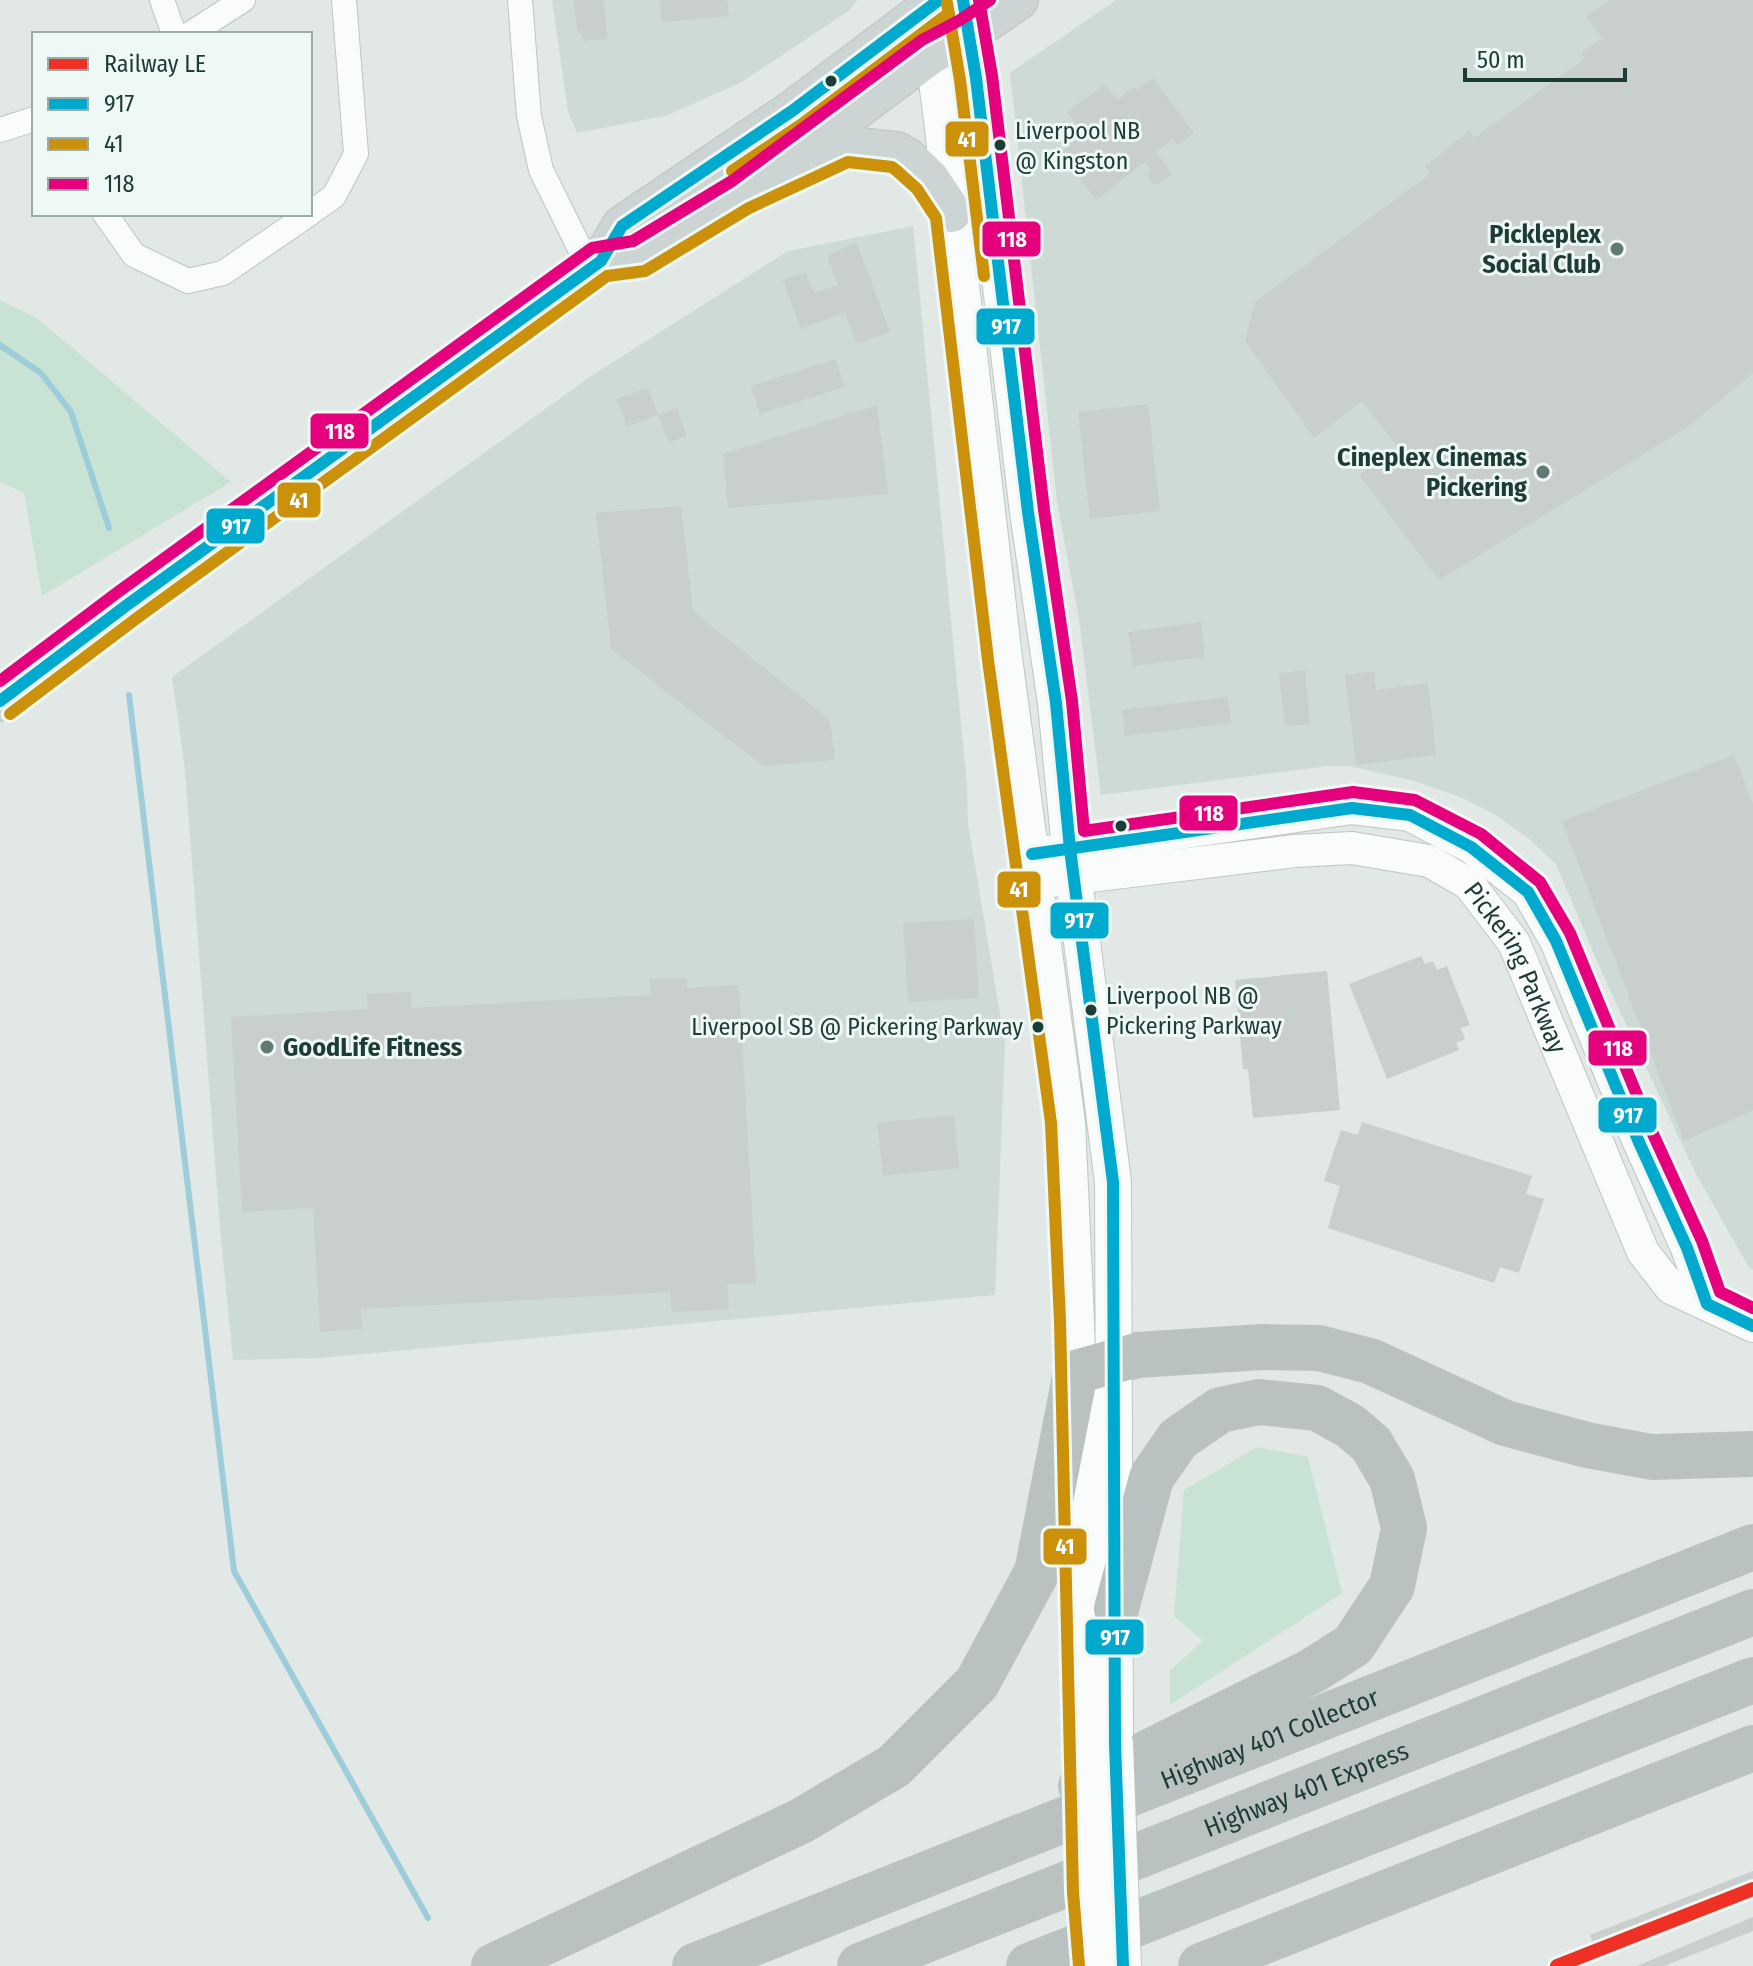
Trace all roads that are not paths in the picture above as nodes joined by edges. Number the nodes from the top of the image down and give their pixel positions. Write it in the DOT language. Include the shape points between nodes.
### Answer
graph roads {
  1 [pos="162,0"];
  2 [pos="243,0"];
  3 [pos="344,0"];
  4 [pos="520,0"];
  5 [pos="1018,0"];
  6 [pos="944,8"];
  7 [pos="173,32"];
  8 [pos="193,32"];
  9 [pos="932,53"];
  10 [pos="32,120"];
  11 [pos="0,130"];
  12 [pos="741,194"];
  13 [pos="312,212"];
  14 [pos="951,212"];
  15 [pos="106,216"];
  16 [pos="306,216"];
  17 [pos="596,265"];
  18 [pos="0,701"];
  19 [pos="1073,863"];
  20 [pos="1032,869"];
  21 [pos="1753,1326"];
  22 [pos="1080,1371"];
  23 [pos="1753,1454"];
  24 [pos="1753,1547"];
  25 [pos="1116,1609"];
  26 [pos="1753,1612"];
  27 [pos="1753,1680"];
  28 [pos="1101,1747"];
  29 [pos="1753,1748"];
  30 [pos="1000,1846"];
  31 [pos="494,1966"];
  32 [pos="695,1966"];
  33 [pos="860,1966"];
  34 [pos="1029,1966"];
  35 [pos="1095,1966"];
  36 [pos="1123,1966"];
  37 [pos="1201,1966"];
  1 -- 7 [label="street"];
  2 -- 8 [label="street"];
  3 -- 13 [label="street" via="356,154 334,196"];
  4 -- 17 [label="street" via="529,116 541,170"];
  5 -- 6 [label="main road"];
  6 -- 9 [label="main road"];
  6 -- 17 [label="main road" via="622,226"];
  6 -- 19 [label="main road" via="976,78"];
  9 -- 12 [label="main road"];
  9 -- 14 [label="main road"];
  10 -- 11 [label="street"];
  12 -- 14 [label="main road" via="845,146 856,146 907,158"];
  12 -- 17 [label="main road" via="638,257"];
  14 -- 20 [label="main road"];
  15 -- 16 [label="street" via="134,255 188,281 223,273"];
  17 -- 18 [label="main road"];
  19 -- 20 [label="street, Pickering Parkway"];
  19 -- 21 [label="street, Pickering Parkway" via="1352,848 1429,861 1469,884 1514,943 1643,1252 1671,1288"];
  19 -- 22 [label="main road" via="1113,1182"];
  20 -- 22 [label="main road" via="1067,1122"];
  22 -- 23 [label="highway" via="1137,1355 1319,1348 1370,1361 1505,1423 1587,1445 1652,1457"];
  22 -- 25 [label="main road"];
  22 -- 28 [label="main road"];
  22 -- 31 [label="highway" via="1037,1572 977,1683 894,1766 801,1821"];
  24 -- 30 [label="highway, Highway 401 Collector"];
  25 -- 28 [label="main road"];
  25 -- 30 [label="highway" via="1151,1478 1178,1439 1220,1410 1259,1402 1317,1408 1371,1444 1392,1479 1404,1528 1392,1586 1353,1645 1312,1671 1083,1785"];
  26 -- 33 [label="highway, Highway 401 Express"];
  27 -- 34 [label="highway"];
  28 -- 35 [label="main road, bridge" via="1089,1892"];
  28 -- 36 [label="main road, bridge"];
  29 -- 37 [label="highway"];
  30 -- 32 [label="highway, Highway 401 Collector"];
}
